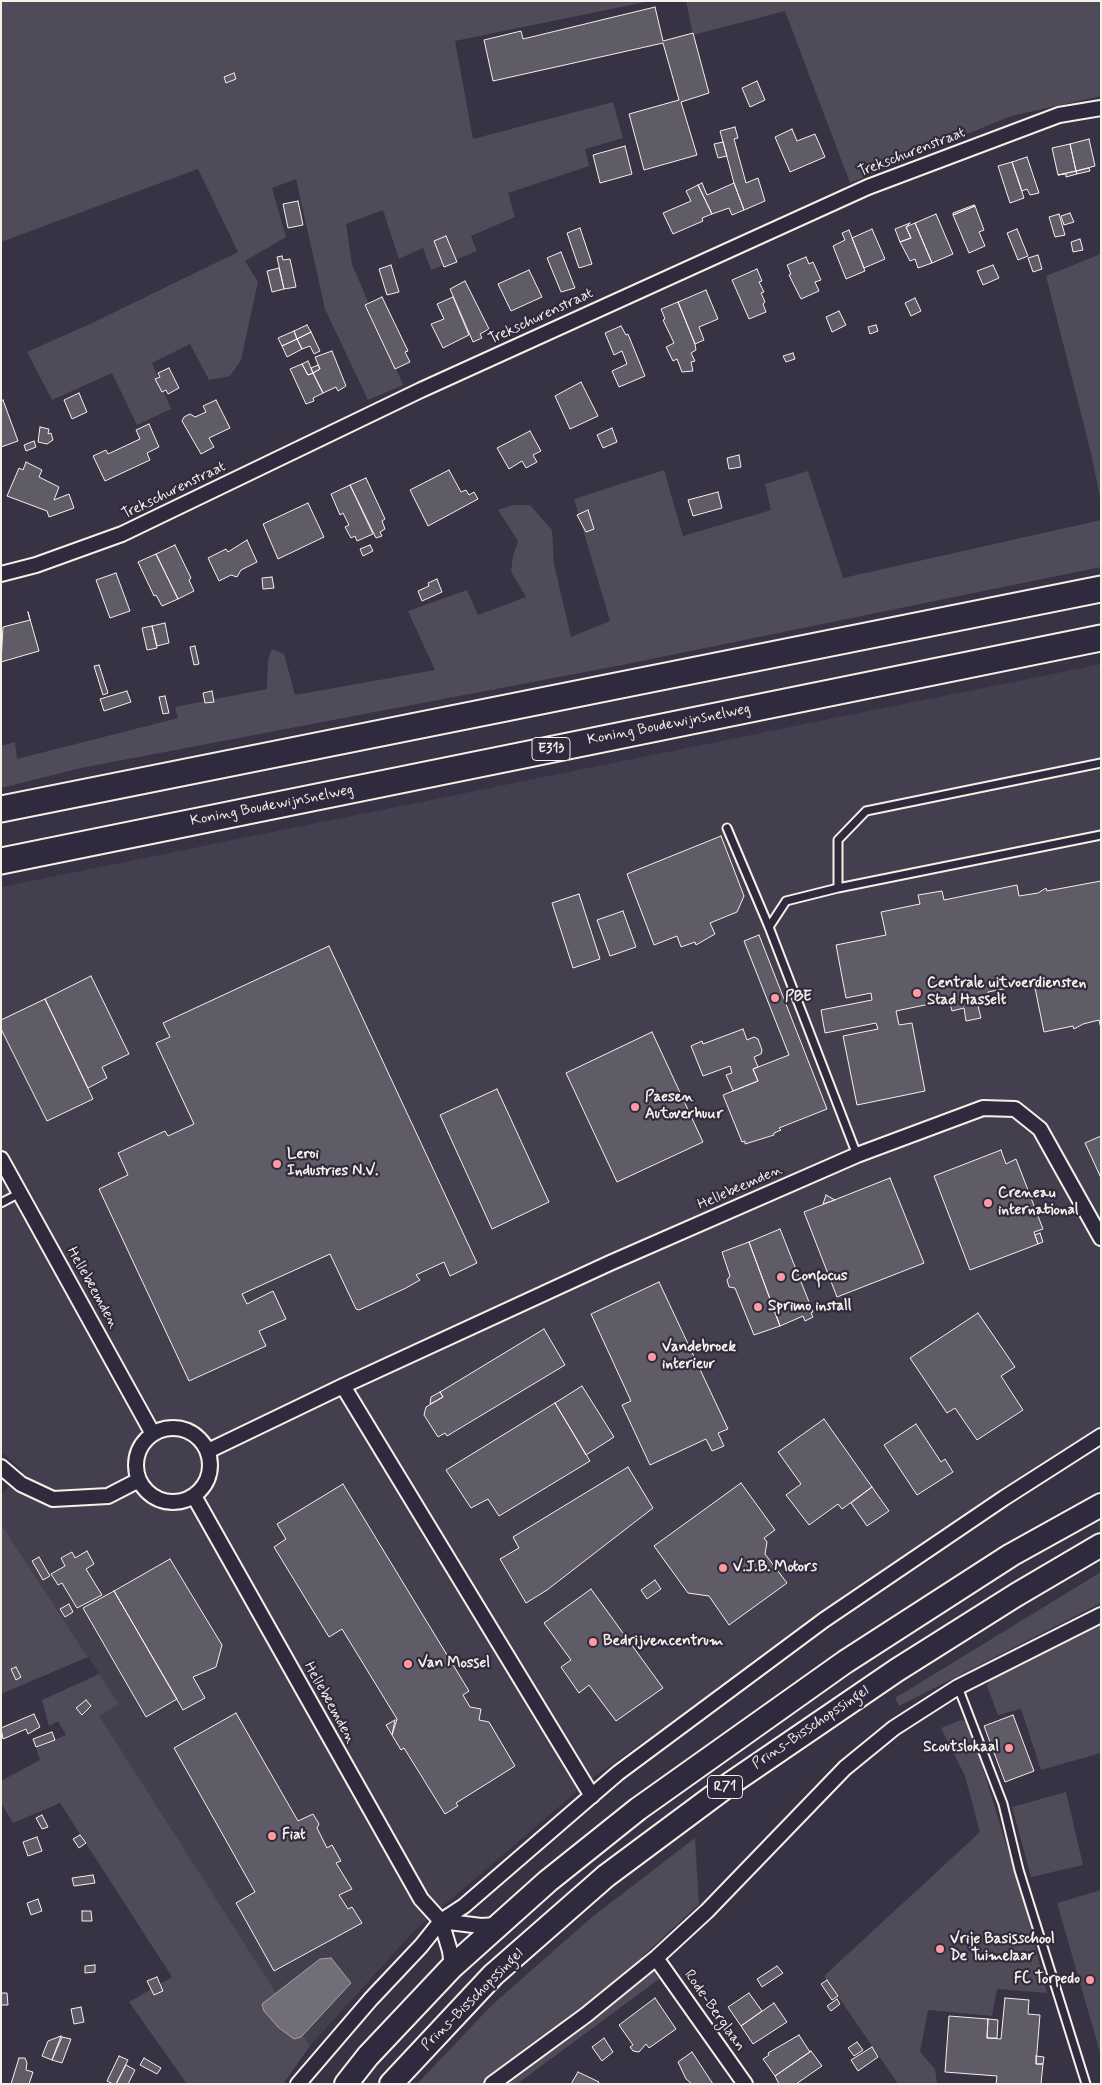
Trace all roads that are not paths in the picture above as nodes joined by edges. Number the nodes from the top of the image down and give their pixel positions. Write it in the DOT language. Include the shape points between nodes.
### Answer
graph roads {
  1 [pos="1101,108"];
  2 [pos="1,574"];
  3 [pos="1101,589"];
  4 [pos="1101,638"];
  5 [pos="1101,763"];
  6 [pos="1,809"];
  7 [pos="727,828"];
  8 [pos="1101,836"];
  9 [pos="1,861"];
  10 [pos="838,888"];
  11 [pos="769,927"];
  12 [pos="857,1155"];
  13 [pos="1,1159"];
  14 [pos="21,1193"];
  15 [pos="1,1203"];
  16 [pos="1101,1238"];
  17 [pos="343,1386"];
  18 [pos="153,1434"];
  19 [pos="1101,1436"];
  20 [pos="208,1452"];
  21 [pos="1,1467"];
  22 [pos="139,1480"];
  23 [pos="194,1496"];
  24 [pos="1101,1505"];
  25 [pos="1101,1545"];
  26 [pos="1101,1614"];
  27 [pos="958,1687"];
  28 [pos="592,1796"];
  29 [pos="441,1921"];
  30 [pos="498,1925"];
  31 [pos="656,1958"];
  32 [pos="452,1967"];
  33 [pos="298,2084"];
  34 [pos="346,2084"];
  35 [pos="391,2084"];
  36 [pos="492,2084"];
  37 [pos="745,2084"];
  38 [pos="1086,2084"];
  1 -- 2 [label="street, Trekschurenstraat" via="1059,115 868,187 431,385 122,534"];
  3 -- 6 [label="highway"];
  4 -- 9 [label="highway, Koning Boudewijnsnelweg / E313"];
  5 -- 10 [label="lane" via="866,811 838,840"];
  7 -- 11 [label="lane"];
  8 -- 10 [label="lane"];
  10 -- 11 [label="lane" via="786,901"];
  11 -- 12 [label="lane"];
  12 -- 16 [label="street, Hellebeemden" via="983,1108 1015,1109 1040,1129"];
  12 -- 17 [label="street, Hellebeemden" via="601,1267"];
  13 -- 14 [label="street, Hellebeemden"];
  14 -- 15 [label="lane"];
  14 -- 18 [label="street, Hellebeemden"];
  17 -- 20 [label="street, Hellebeemden"];
  17 -- 28 [label="street"];
  18 -- 20 [label="street" via="168,1428 184,1430 199,1438"];
  18 -- 22 [label="street" via="141,1447 136,1463"];
  19 -- 28 [label="street" via="824,1620 648,1750"];
  20 -- 23 [label="street" via="209,1476"];
  21 -- 22 [label="street" via="21,1484 53,1499 108,1496"];
  22 -- 23 [label="street" via="148,1493 163,1501 179,1502"];
  23 -- 29 [label="street, Hellebeemden" via="421,1899"];
  24 -- 30 [label="highway, R71" via="1011,1555 837,1668 638,1809"];
  25 -- 35 [label="highway, Prins-Bisschopssingel / R71" via="897,1670 727,1786 606,1876 493,1975"];
  26 -- 27 [label="street"];
  27 -- 31 [label="street" via="894,1728 845,1768 707,1911"];
  27 -- 38 [label="lane" via="1003,1804 1019,1870"];
  28 -- 29 [label="street" via="464,1906"];
  29 -- 30 [label="street"];
  29 -- 32 [label="street"];
  29 -- 33 [label="street"];
  30 -- 32 [label="highway, R71"];
  31 -- 36 [label="street" via="586,2015"];
  31 -- 37 [label="street, Rode-Berglaan"];
  32 -- 34 [label="highway, R71"];
}
